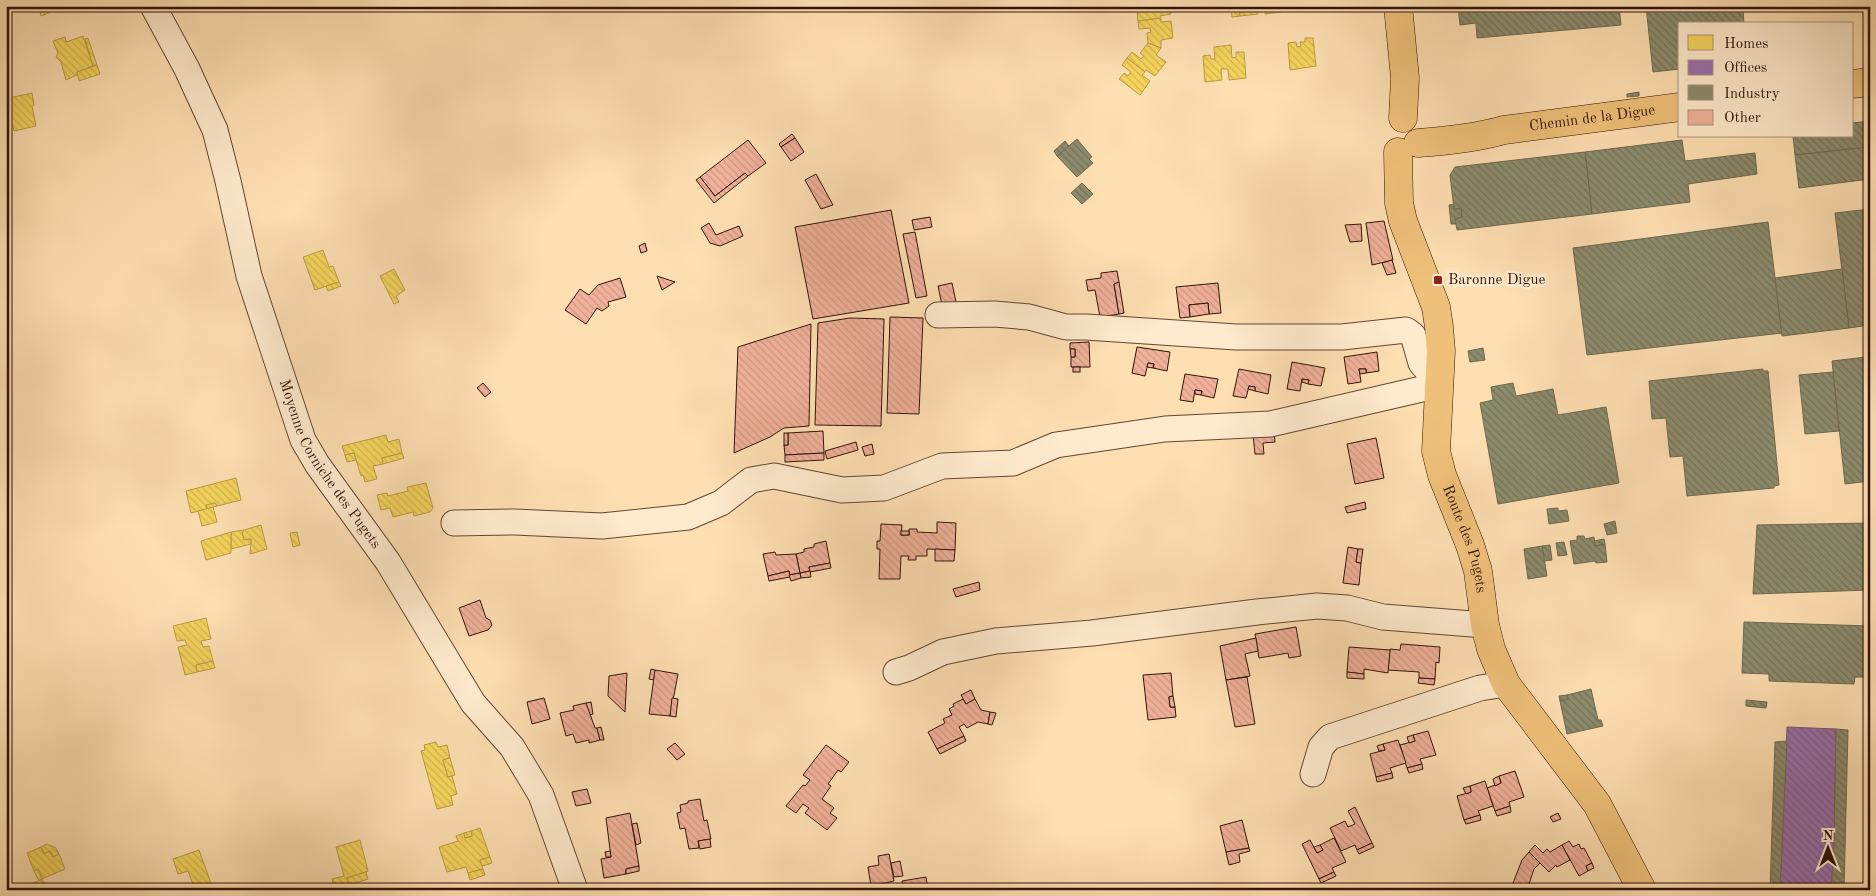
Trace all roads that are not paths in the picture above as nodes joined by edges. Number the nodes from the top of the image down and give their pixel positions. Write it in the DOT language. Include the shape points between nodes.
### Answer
graph roads {
  1 [pos="153,6"];
  2 [pos="1398,6"];
  3 [pos="1870,82"];
  4 [pos="1854,84"];
  5 [pos="1678,107"];
  6 [pos="1409,135"];
  7 [pos="938,315"];
  8 [pos="1439,385"];
  9 [pos="454,523"];
  10 [pos="1484,625"];
  11 [pos="896,672"];
  12 [pos="1506,684"];
  13 [pos="1313,774"];
  14 [pos="575,890"];
  15 [pos="1642,890"];
  1 -- 14 [label="street, Moyenne Corniche des Pugets" via="215,130 249,276 303,440 388,562 473,703 512,747 541,795"];
  2 -- 6 [label="main road, Route des Pugets"];
  3 -- 4 [label="main road"];
  5 -- 6 [label="main road, Chemin de la Digue" via="1504,130"];
  6 -- 8 [label="main road, Route des Pugets" via="1399,203 1436,307 1441,351"];
  7 -- 8 [label="street" via="1029,317 1066,328 1236,338 1342,338 1406,330 1413,335 1421,363"];
  8 -- 9 [label="street" via="1270,424 1164,429 1056,445 1013,463 942,466 884,488 842,490 774,476 751,480 721,503 688,517 602,526"];
  8 -- 10 [label="main road, Route des Pugets" via="1436,451 1478,571"];
  10 -- 11 [label="street" via="1393,618 1348,608 1317,606 996,641 943,652"];
  10 -- 12 [label="main road, Route des Pugets"];
  12 -- 13 [label="street" via="1480,688 1330,737 1321,747"];
  12 -- 15 [label="main road, Route des Pugets" via="1597,804"];
}
